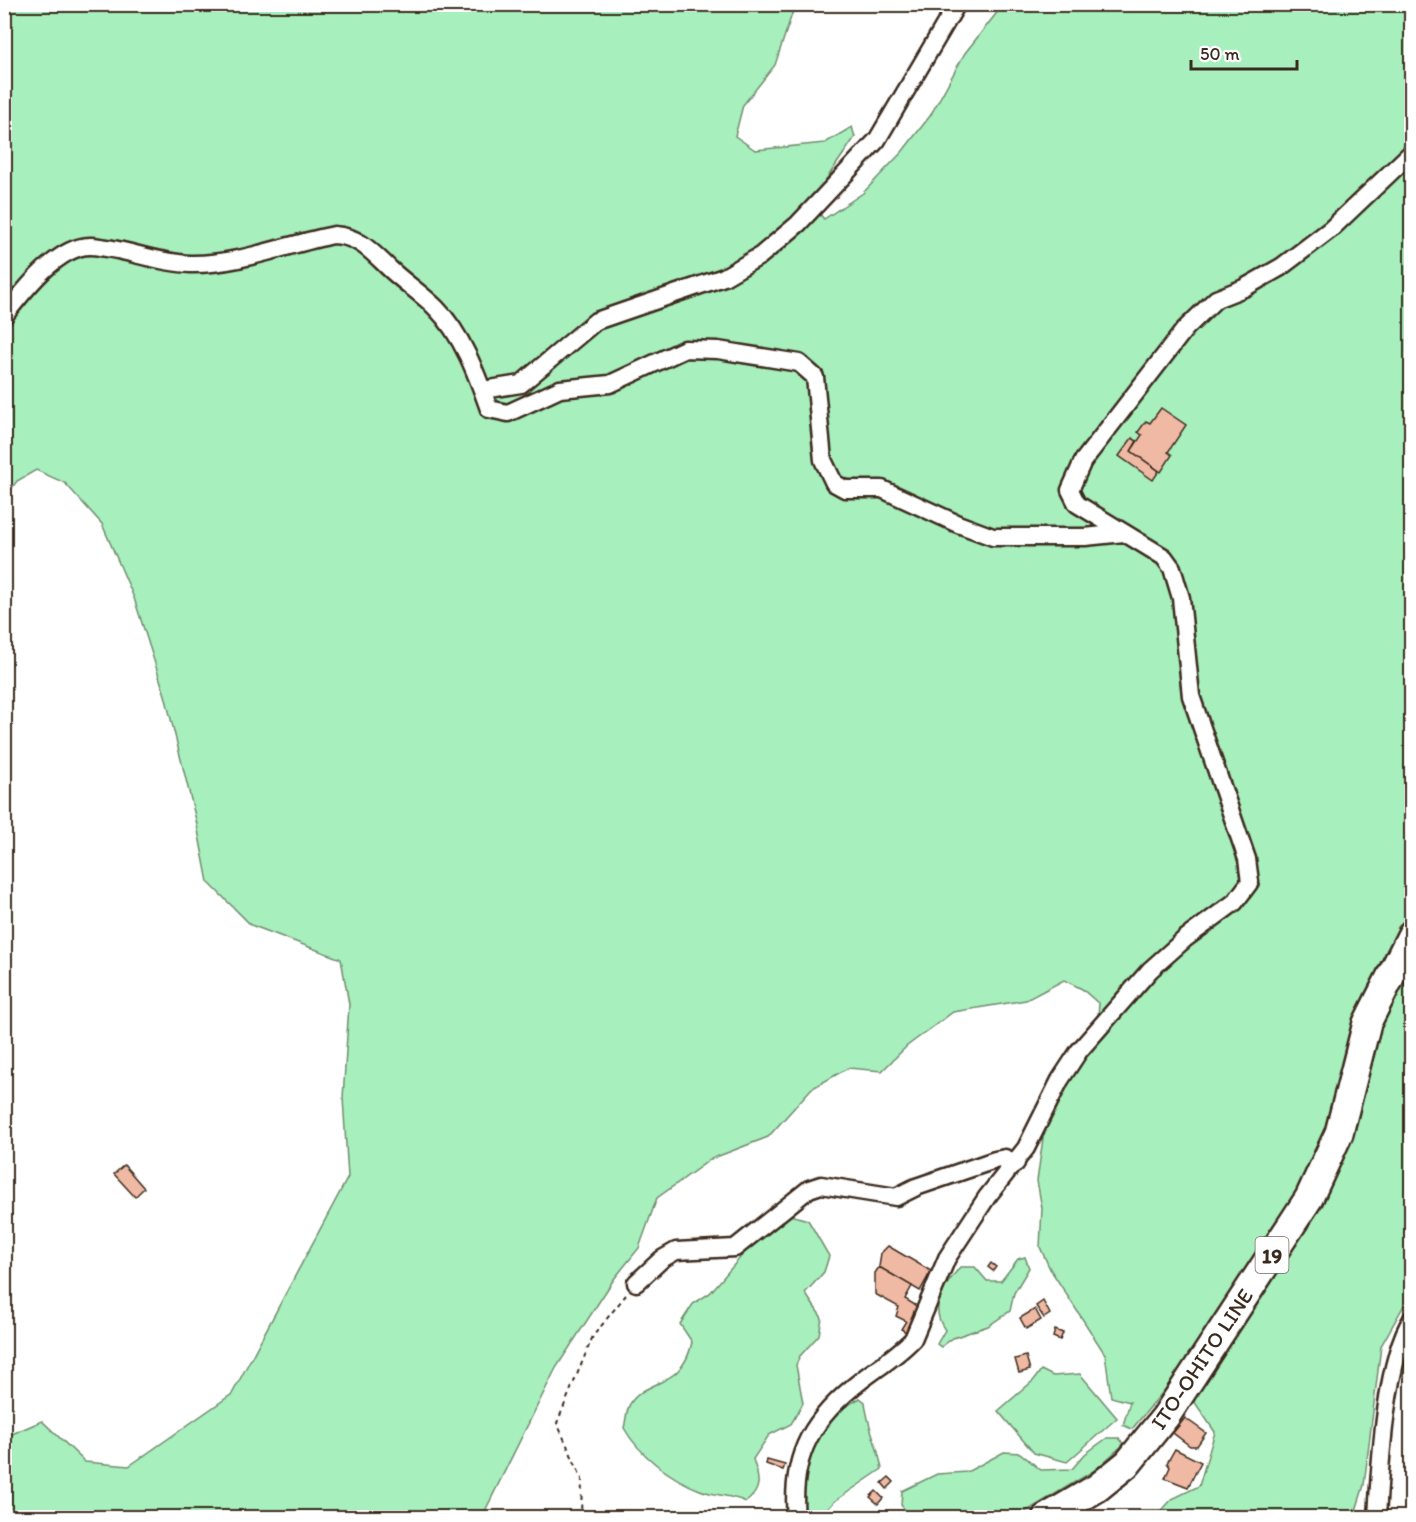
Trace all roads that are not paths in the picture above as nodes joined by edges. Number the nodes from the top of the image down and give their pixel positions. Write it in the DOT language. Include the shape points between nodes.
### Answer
graph roads {
  1 [pos="957,4"];
  2 [pos="1412,152"];
  3 [pos="4,316"];
  4 [pos="483,390"];
  5 [pos="1124,532"];
  6 [pos="1412,934"];
  7 [pos="1016,1163"];
  8 [pos="636,1283"];
  9 [pos="1412,1319"];
  10 [pos="796,1518"];
  11 [pos="1046,1518"];
  12 [pos="1377,1518"];
  1 -- 4 [label="street" via="877,140 798,224 760,256 724,278 596,321 521,384"];
  2 -- 5 [label="street" via="1331,229 1281,267 1216,299 1185,329 1083,461 1070,490 1077,504"];
  3 -- 4 [label="street" via="21,294 66,252 89,246 190,264 334,235 349,236 436,309 459,341"];
  4 -- 5 [label="street" via="489,409 508,413 560,388 610,384 685,349 718,350 799,363 815,377 824,460 834,483 845,489 882,489 993,537 1085,537"];
  5 -- 7 [label="street" via="1164,557 1177,579 1191,696 1247,859 1250,882 1235,902 1150,970 1079,1051"];
  6 -- 11 [label="main road, ITO-OHITO LINE / 19" via="1367,1023 1340,1133 1309,1198 1166,1416 1128,1463 1097,1488"];
  7 -- 8 [label="street" via="1005,1158 995,1160 896,1197 821,1185 809,1189 735,1248 676,1251"];
  7 -- 10 [label="street" via="982,1204 947,1258 913,1339 845,1394 812,1432 796,1469"];
  9 -- 12 [label="street" via="1402,1335 1387,1410"];
}
